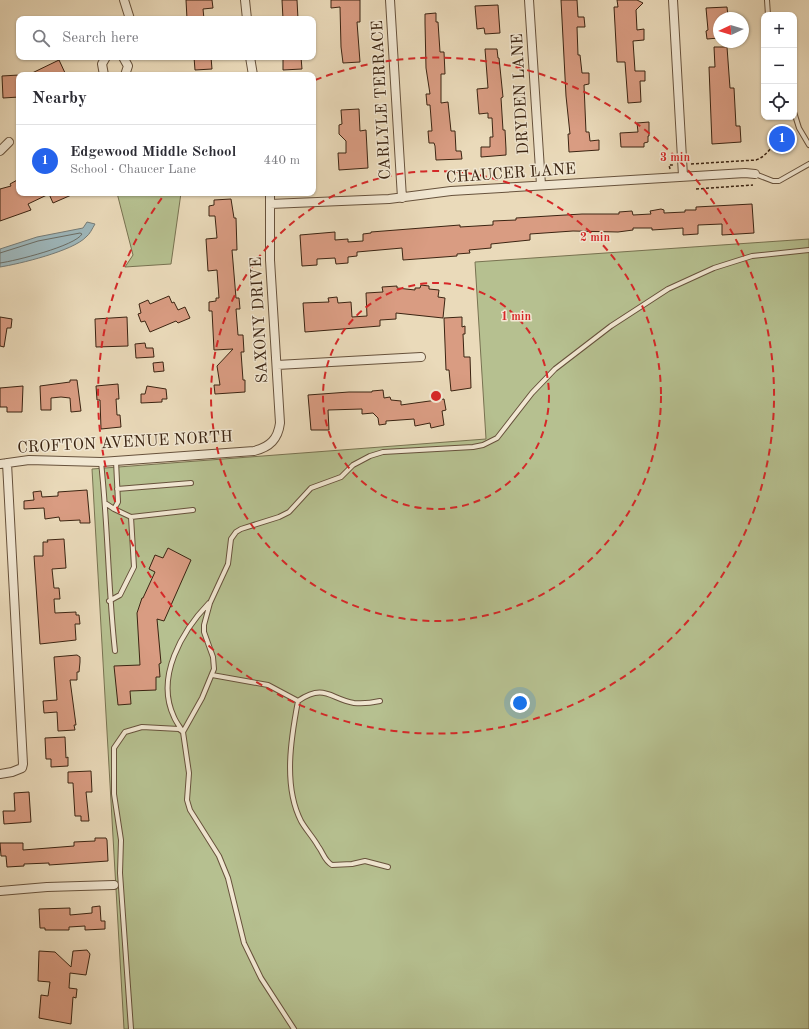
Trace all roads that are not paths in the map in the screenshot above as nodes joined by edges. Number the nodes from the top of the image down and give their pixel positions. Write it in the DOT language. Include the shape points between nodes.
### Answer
graph roads {
  1 [pos="124,0"];
  2 [pos="245,0"];
  3 [pos="390,0"];
  4 [pos="529,0"];
  5 [pos="673,0"];
  6 [pos="767,0"];
  7 [pos="768,12"];
  8 [pos="129,16"];
  9 [pos="247,16"];
  10 [pos="104,60"];
  11 [pos="125,60"];
  12 [pos="250,60"];
  13 [pos="103,72"];
  14 [pos="126,72"];
  15 [pos="252,72"];
  16 [pos="796,120"];
  17 [pos="9,142"];
  18 [pos="809,145"];
  19 [pos="0,151"];
  20 [pos="809,164"];
  21 [pos="754,174"];
  22 [pos="683,176"];
  23 [pos="541,185"];
  24 [pos="270,196"];
  25 [pos="402,198"];
  26 [pos="270,204"];
  27 [pos="809,250"];
  28 [pos="421,357"];
  29 [pos="277,365"];
  30 [pos="272,442"];
  31 [pos="116,461"];
  32 [pos="101,462"];
  33 [pos="4,463"];
  34 [pos="191,483"];
  35 [pos="117,490"];
  36 [pos="105,503"];
  37 [pos="114,509"];
  38 [pos="193,510"];
  39 [pos="131,517"];
  40 [pos="109,601"];
  41 [pos="210,603"];
  42 [pos="115,651"];
  43 [pos="212,675"];
  44 [pos="298,701"];
  45 [pos="380,702"];
  46 [pos="183,732"];
  47 [pos="0,774"];
  48 [pos="388,867"];
  49 [pos="114,885"];
  50 [pos="0,891"];
  51 [pos="131,1029"];
  52 [pos="294,1029"];
  1 -- 8 [label="street"];
  2 -- 9 [label="street"];
  3 -- 25 [label="street, CARLYLE TERRACE"];
  4 -- 23 [label="street, DRYDEN LANE"];
  5 -- 22 [label="street"];
  6 -- 7 [label="lane"];
  10 -- 13 [label="street" via="102,64"];
  11 -- 14 [label="street" via="128,66"];
  12 -- 15 [label="street"];
  16 -- 18 [label="lane"];
  17 -- 19 [label="street"];
  20 -- 21 [label="lane" via="779,181"];
  21 -- 22 [label="street, CHAUCER LANE"];
  22 -- 23 [label="street, CHAUCER LANE"];
  23 -- 25 [label="street, CHAUCER LANE" via="451,191"];
  24 -- 26 [label="street, SAXONY DRIVE"];
  25 -- 26 [label="street, CHAUCER LANE"];
  26 -- 29 [label="street, SAXONY DRIVE" via="270,260"];
  27 -- 41 [label="lane" via="752,256 714,268 668,289 611,326 555,369 532,393 497,438 483,445 377,454 353,465 342,477 311,488 289,512 236,532 231,539 225,573"];
  28 -- 29 [label="street"];
  29 -- 30 [label="street, SAXONY DRIVE" via="280,423 279,432"];
  30 -- 31 [label="street, CROFTON AVENUE NORTH" via="266,448 254,451"];
  31 -- 32 [label="street, CROFTON AVENUE NORTH"];
  31 -- 35 [label="lane"];
  32 -- 33 [label="street, CROFTON AVENUE NORTH" via="29,460"];
  32 -- 36 [label="lane"];
  33 -- 47 [label="street" via="23,764 18,770"];
  34 -- 35 [label="lane"];
  35 -- 37 [label="lane" via="118,502"];
  36 -- 37 [label="lane"];
  36 -- 40 [label="lane"];
  37 -- 39 [label="lane"];
  38 -- 39 [label="lane"];
  39 -- 40 [label="lane" via="134,567 120,596"];
  40 -- 42 [label="lane"];
  41 -- 43 [label="lane" via="204,632 215,663"];
  41 -- 46 [label="lane" via="179,644 168,677 171,709"];
  43 -- 44 [label="lane" via="268,685"];
  43 -- 46 [label="lane"];
  44 -- 45 [label="lane" via="316,692 353,703"];
  44 -- 48 [label="lane" via="290,763 295,807 300,820 323,857 332,865 365,861"];
  46 -- 51 [label="lane" via="179,729 142,727 124,732 114,748 114,794 121,840 120,873"];
  46 -- 52 [label="lane" via="189,773 187,800 190,810 219,856 228,878 244,943 261,978"];
  49 -- 50 [label="street" via="54,886"];
}
